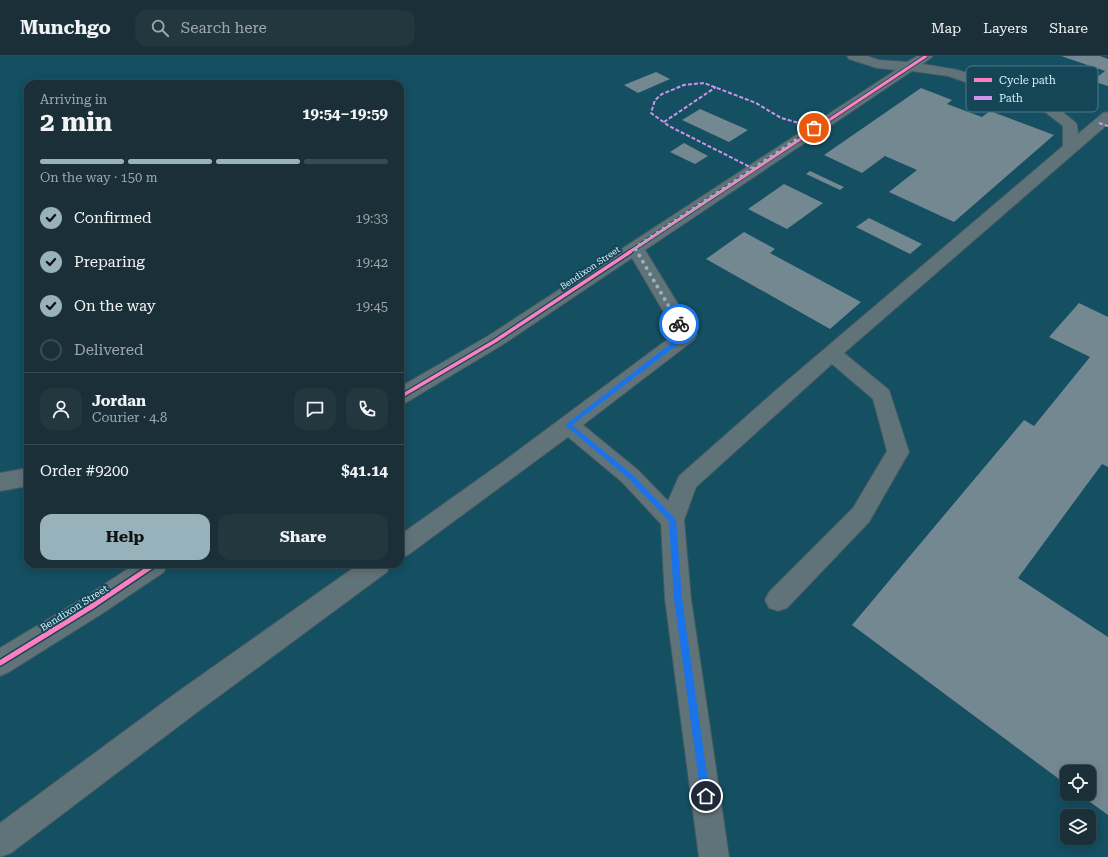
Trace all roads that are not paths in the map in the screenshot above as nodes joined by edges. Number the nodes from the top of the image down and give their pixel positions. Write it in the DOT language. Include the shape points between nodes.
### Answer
graph roads {
  1 [pos="854,56"];
  2 [pos="926,56"];
  3 [pos="909,67"];
  4 [pos="966,77"];
  5 [pos="1054,112"];
  6 [pos="1108,116"];
  7 [pos="1071,149"];
  8 [pos="635,248"];
  9 [pos="832,354"];
  10 [pos="422,382"];
  11 [pos="404,387"];
  12 [pos="404,394"];
  13 [pos="568,425"];
  14 [pos="24,478"];
  15 [pos="0,482"];
  16 [pos="672,520"];
  17 [pos="404,545"];
  18 [pos="149,568"];
  19 [pos="372,568"];
  20 [pos="778,600"];
  21 [pos="0,663"];
  22 [pos="0,842"];
  23 [pos="714,857"];
  1 -- 3 [label="street" via="876,64"];
  2 -- 3 [label="street, Bendixon Street"];
  3 -- 4 [label="street" via="937,69"];
  3 -- 8 [label="street, Bendixon Street"];
  5 -- 7 [label="street" via="1070,125"];
  6 -- 7 [label="street"];
  7 -- 9 [label="street"];
  8 -- 10 [label="street, Bendixon Street" via="506,334"];
  8 -- 13 [label="street" via="687,335"];
  9 -- 16 [label="street" via="687,482"];
  9 -- 20 [label="street" via="882,395 898,452 861,515"];
  10 -- 11 [label="street"];
  10 -- 12 [label="street, Bendixon Street"];
  13 -- 16 [label="street" via="630,476"];
  13 -- 17 [label="street"];
  14 -- 15 [label="street"];
  16 -- 23 [label="street" via="678,599"];
  18 -- 21 [label="street, Bendixon Street"];
  19 -- 22 [label="street"];
}
